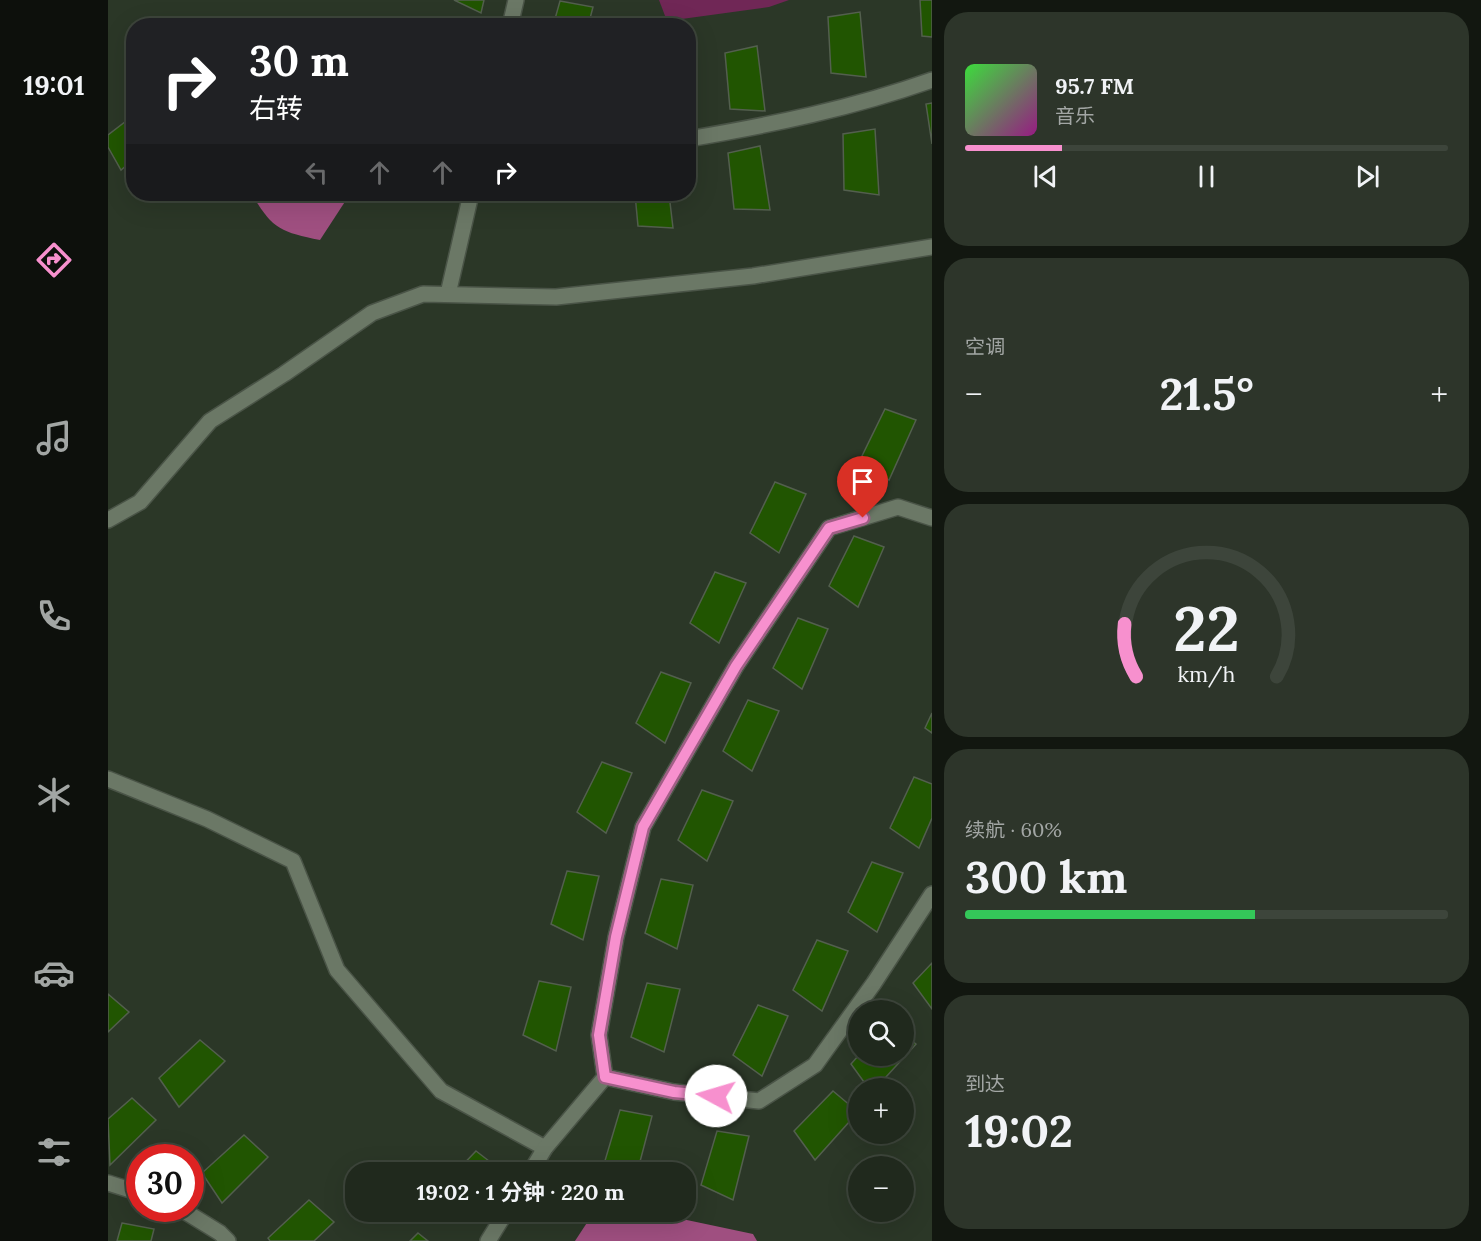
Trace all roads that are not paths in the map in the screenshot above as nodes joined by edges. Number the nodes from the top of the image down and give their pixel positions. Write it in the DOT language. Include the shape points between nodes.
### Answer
graph roads {
  1 [pos="516,0"];
  2 [pos="512,18"];
  3 [pos="932,80"];
  4 [pos="696,138"];
  5 [pos="469,201"];
  6 [pos="932,247"];
  7 [pos="448,294"];
  8 [pos="932,518"];
  9 [pos="108,520"];
  10 [pos="108,779"];
  11 [pos="932,894"];
  12 [pos="605,1077"];
  13 [pos="545,1148"];
  14 [pos="537,1162"];
  15 [pos="108,1183"];
  16 [pos="126,1189"];
  17 [pos="202,1222"];
  18 [pos="500,1222"];
  19 [pos="228,1241"];
  20 [pos="488,1241"];
  1 -- 2 [label="street"];
  3 -- 4 [label="street" via="875,100"];
  5 -- 7 [label="street"];
  6 -- 7 [label="street" via="753,276 556,297"];
  7 -- 9 [label="street" via="423,294 372,313 210,421 140,502"];
  8 -- 12 [label="street" via="898,507 829,528 736,666 643,827 616,937 599,1035"];
  10 -- 13 [label="street" via="207,819 293,861 337,970 441,1091"];
  11 -- 12 [label="street" via="815,1065 759,1101 674,1092"];
  12 -- 13 [label="street"];
  13 -- 14 [label="street"];
  15 -- 16 [label="street"];
  17 -- 19 [label="street"];
  18 -- 20 [label="street"];
}
